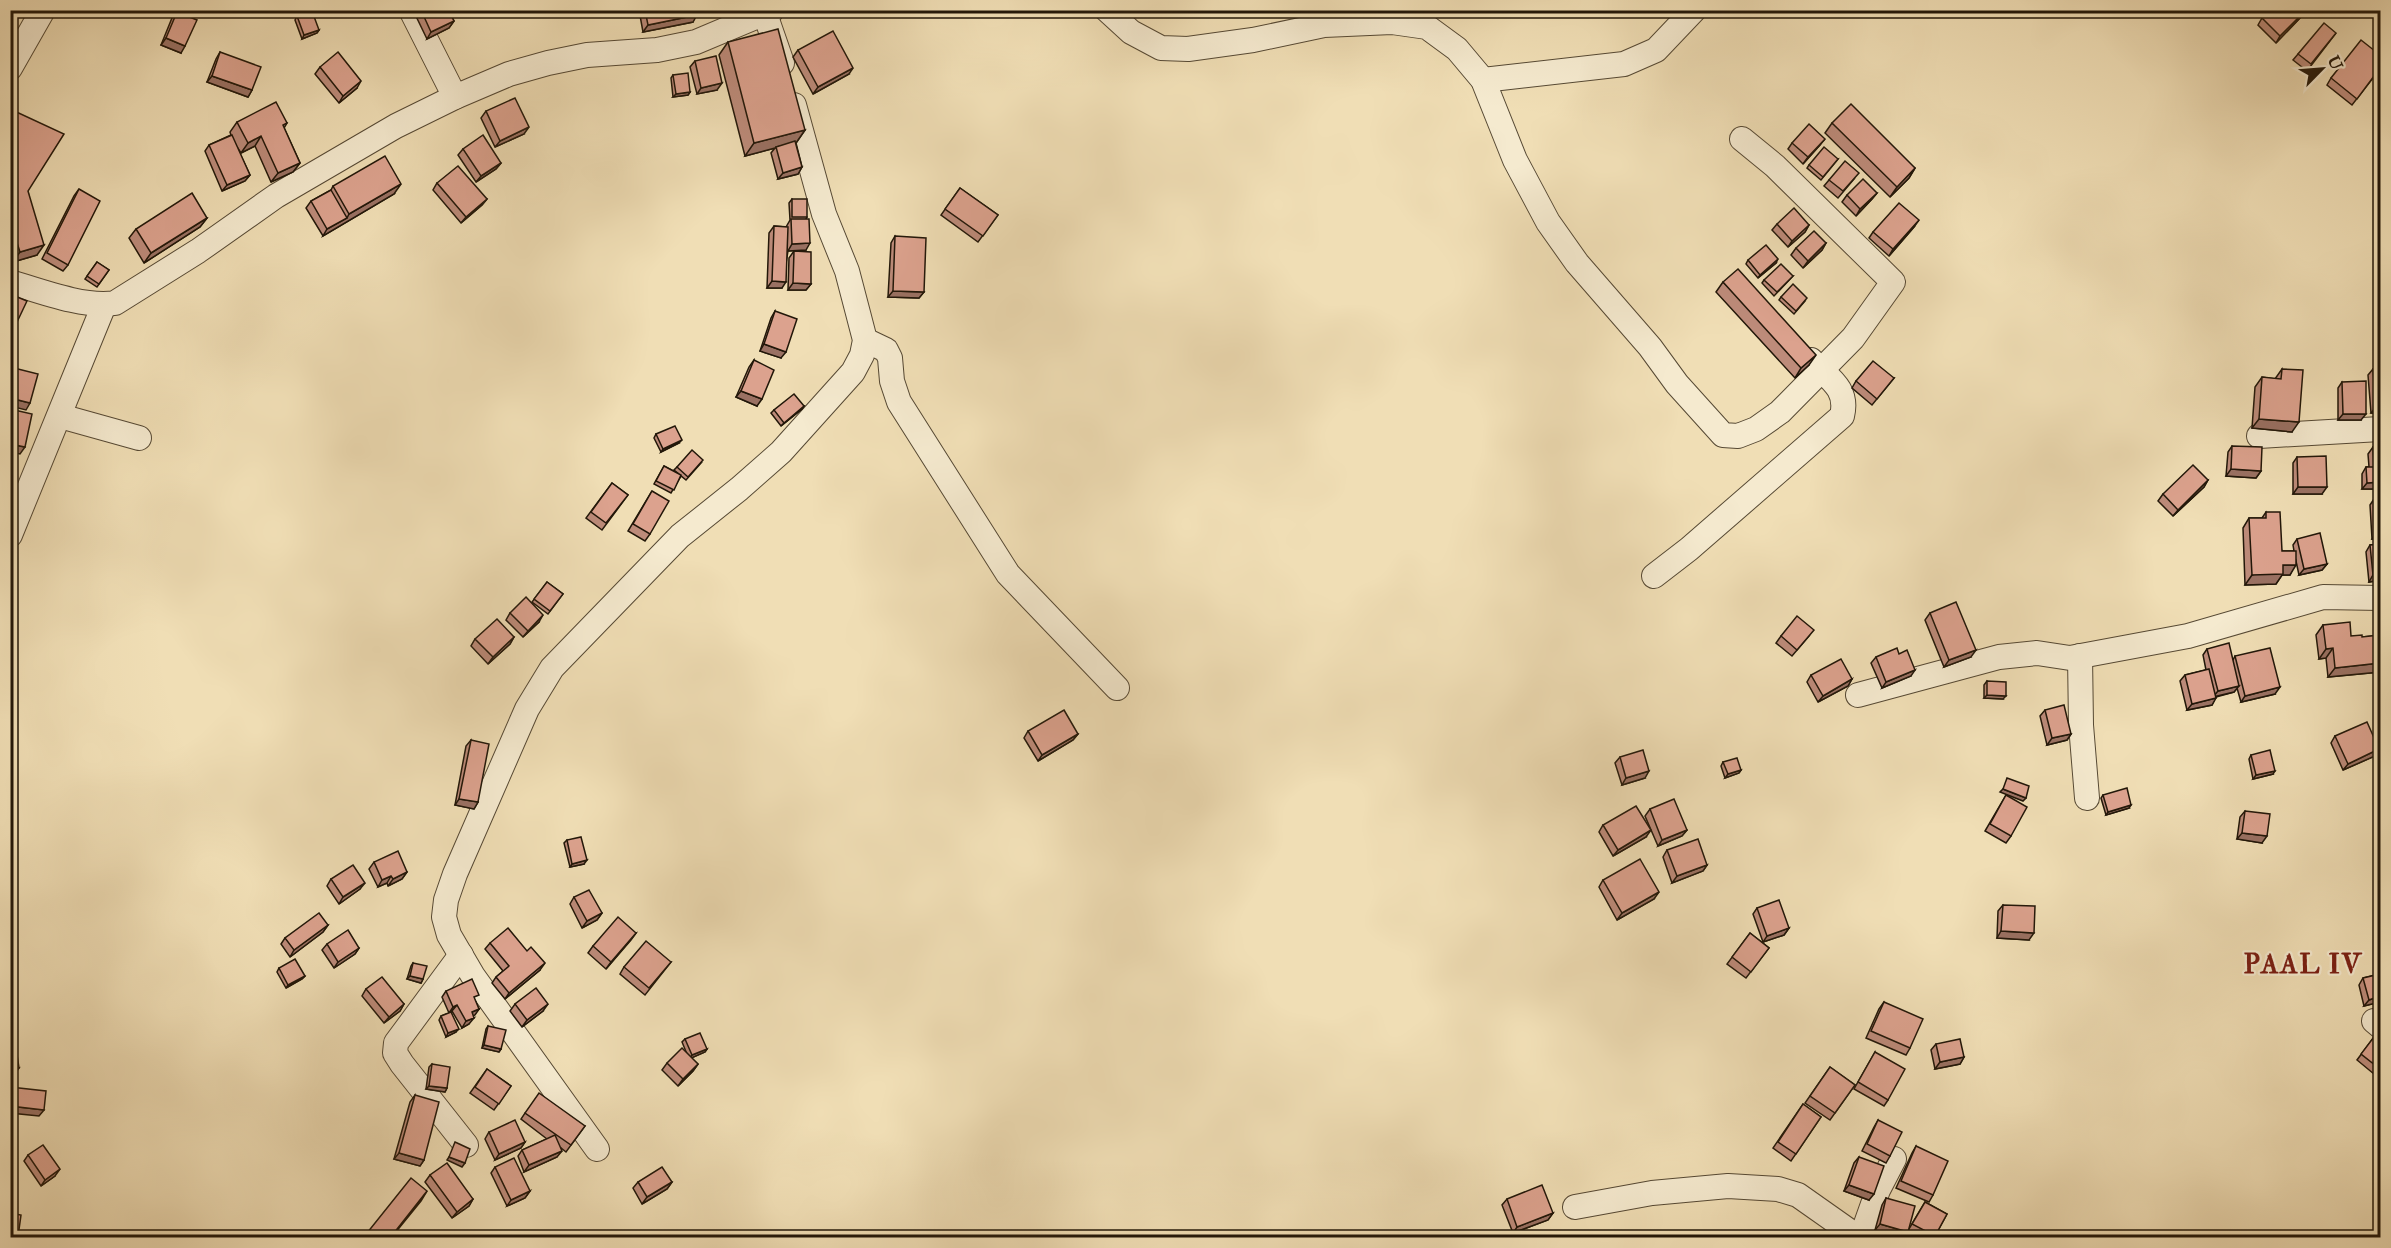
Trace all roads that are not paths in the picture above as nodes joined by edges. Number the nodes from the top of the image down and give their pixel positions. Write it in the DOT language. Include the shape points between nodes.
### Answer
graph roads {
  1 [pos="43,10"];
  2 [pos="411,10"];
  3 [pos="1107,10"];
  4 [pos="1694,10"];
  5 [pos="769,12"];
  6 [pos="10,68"];
  7 [pos="1484,80"];
  8 [pos="455,97"];
  9 [pos="1742,139"];
  10 [pos="10,282"];
  11 [pos="104,305"];
  12 [pos="865,340"];
  13 [pos="1797,344"];
  14 [pos="1821,370"];
  15 [pos="60,416"];
  16 [pos="2380,429"];
  17 [pos="2259,436"];
  18 [pos="139,438"];
  19 [pos="10,535"];
  20 [pos="1654,576"];
  21 [pos="2380,598"];
  22 [pos="2080,656"];
  23 [pos="1117,688"];
  24 [pos="1858,695"];
  25 [pos="2087,798"];
  26 [pos="461,956"];
  27 [pos="466,1145"];
  28 [pos="597,1149"];
  29 [pos="1894,1159"];
  30 [pos="1575,1206"];
  31 [pos="1860,1238"];
  1 -- 6 [label="street"];
  2 -- 8 [label="street"];
  3 -- 7 [label="street" via="1131,32 1161,48 1188,49 1253,40 1324,25 1392,22 1427,27 1457,49"];
  4 -- 7 [label="street" via="1656,50 1624,64"];
  5 -- 8 [label="street" via="696,42 548,63 509,74"];
  5 -- 12 [label="street" via="824,214 847,271"];
  7 -- 14 [label="street" via="1515,160 1548,222 1577,263 1723,435 1738,436 1756,429 1780,412"];
  8 -- 11 [label="street" via="396,126 276,196 198,251 115,303"];
  9 -- 14 [label="street" via="1775,166 1893,282 1853,338"];
  10 -- 11 [label="street"];
  11 -- 15 [label="street"];
  12 -- 23 [label="street" via="886,350 899,402 1008,574"];
  12 -- 26 [label="street" via="853,372 781,452 680,536 552,668 527,709 454,874 444,917"];
  13 -- 14 [label="street"];
  14 -- 20 [label="street" via="1845,400 1842,416"];
  15 -- 18 [label="street"];
  15 -- 19 [label="street"];
  16 -- 17 [label="street"];
  21 -- 22 [label="street" via="2323,597 2188,636"];
  22 -- 24 [label="street" via="2037,653 1999,657"];
  22 -- 25 [label="street"];
  26 -- 27 [label="street" via="396,1043 395,1053"];
  26 -- 28 [label="street"];
  29 -- 31 [label="street"];
  30 -- 31 [label="street" via="1728,1186 1778,1189 1798,1195"];
}
